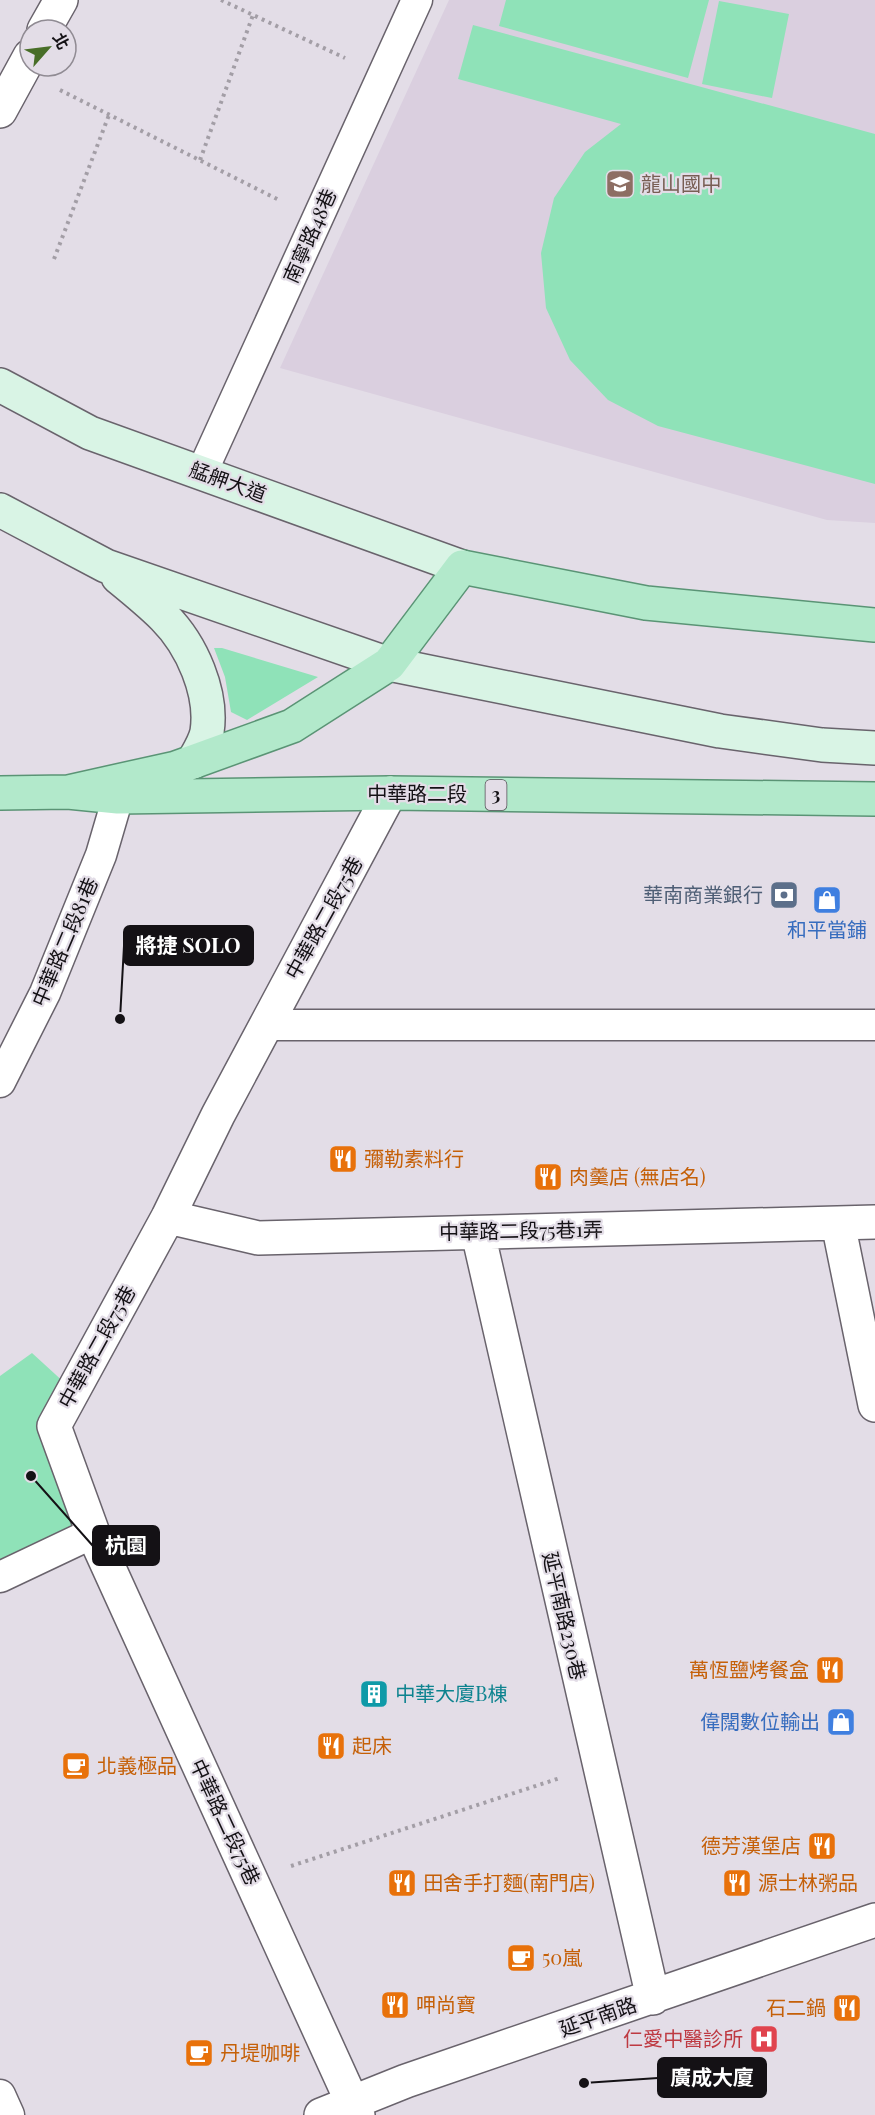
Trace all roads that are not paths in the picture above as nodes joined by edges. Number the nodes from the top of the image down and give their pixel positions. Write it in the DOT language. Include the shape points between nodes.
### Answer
graph roads {
  1 [pos="61,0"];
  2 [pos="417,0"];
  3 [pos="51,18"];
  4 [pos="18,78"];
  5 [pos="0,111"];
  6 [pos="0,385"];
  7 [pos="202,472"];
  8 [pos="0,510"];
  9 [pos="106,566"];
  10 [pos="462,567"];
  11 [pos="875,625"];
  12 [pos="389,664"];
  13 [pos="875,748"];
  14 [pos="193,762"];
  15 [pos="68,792"];
  16 [pos="0,793"];
  17 [pos="390,793"];
  18 [pos="118,797"];
  19 [pos="875,799"];
  20 [pos="265,1025"];
  21 [pos="875,1025"];
  22 [pos="0,1082"];
  23 [pos="168,1217"];
  24 [pos="875,1222"];
  25 [pos="838,1223"];
  26 [pos="478,1233"];
  27 [pos="875,1405"];
  28 [pos="93,1533"];
  29 [pos="0,1577"];
  30 [pos="875,1920"];
  31 [pos="652,1998"];
  32 [pos="0,2095"];
  33 [pos="355,2108"];
  34 [pos="9,2115"];
  35 [pos="321,2115"];
  1 -- 3 [label="street"];
  2 -- 7 [label="lane, 南寧路48巷"];
  4 -- 5 [label="street"];
  6 -- 7 [label="main road, 艋舺大道" via="90,433"];
  7 -- 10 [label="main road, 艋舺大道"];
  8 -- 9 [label="main road"];
  9 -- 12 [label="main road"];
  9 -- 14 [label="main road" via="166,618 192,655 203,681 207,713 207,734"];
  10 -- 11 [label="main road" via="646,603"];
  10 -- 12 [label="main road, 中華路二段 / 3"];
  12 -- 13 [label="main road" via="720,731"];
  12 -- 14 [label="main road, 中華路二段 / 3" via="292,726"];
  14 -- 15 [label="main road, 中華路二段 / 3"];
  15 -- 16 [label="main road, 中華路二段 / 3"];
  15 -- 18 [label="main road, 中華路二段 / 3"];
  17 -- 18 [label="main road, 中華路二段 / 3"];
  17 -- 19 [label="main road, 中華路二段 / 3"];
  17 -- 20 [label="street, 中華路二段75巷"];
  18 -- 22 [label="lane, 中華路二段81巷" via="101,855 54,972"];
  20 -- 21 [label="lane"];
  20 -- 23 [label="street, 中華路二段75巷"];
  23 -- 26 [label="street, 中華路二段75巷1弄" via="258,1238"];
  23 -- 28 [label="street, 中華路二段75巷" via="54,1426"];
  24 -- 25 [label="street, 中華路二段75巷1弄"];
  25 -- 26 [label="street, 中華路二段75巷1弄"];
  25 -- 27 [label="street"];
  26 -- 31 [label="street, 延平南路230巷"];
  28 -- 29 [label="lane"];
  28 -- 33 [label="street, 中華路二段75巷"];
  30 -- 31 [label="street, 延平南路"];
  31 -- 33 [label="street, 延平南路" via="417,2078"];
  32 -- 34 [label="lane"];
  33 -- 35 [label="street, 延平南路"];
}
